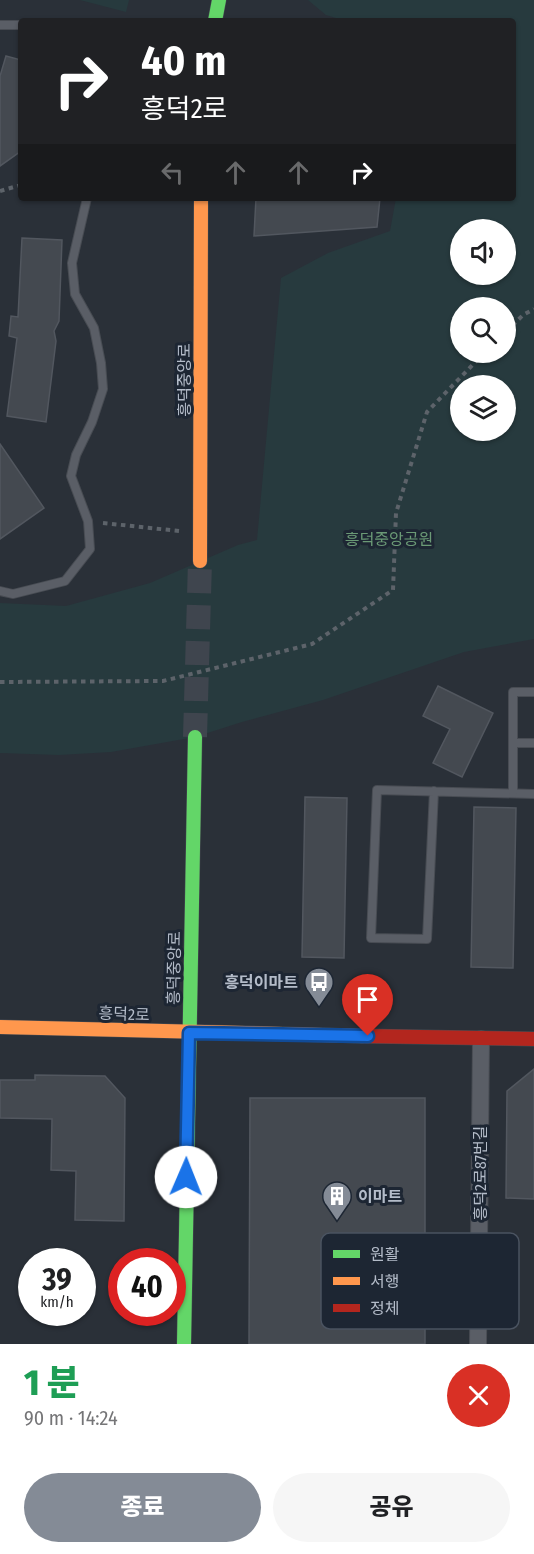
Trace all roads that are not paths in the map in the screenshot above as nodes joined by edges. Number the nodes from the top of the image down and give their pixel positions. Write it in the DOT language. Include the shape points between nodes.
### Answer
graph roads {
  1 [pos="219,0"];
  2 [pos="216,18"];
  3 [pos="0,25"];
  4 [pos="18,25"];
  5 [pos="86,201"];
  6 [pos="201,201"];
  7 [pos="201,561"];
  8 [pos="0,591"];
  9 [pos="534,692"];
  10 [pos="195,737"];
  11 [pos="513,743"];
  12 [pos="534,744"];
  13 [pos="434,791"];
  14 [pos="513,793"];
  15 [pos="534,794"];
  16 [pos="0,1027"];
  17 [pos="189,1033"];
  18 [pos="481,1039"];
  19 [pos="534,1040"];
  20 [pos="479,1233"];
  21 [pos="478,1329"];
  22 [pos="184,1344"];
  23 [pos="478,1344"];
  1 -- 2 [label="street"];
  3 -- 4 [label="lane"];
  5 -- 8 [label="lane" via="72,263 75,294 94,328 103,389 71,476 88,521 90,549 64,581 13,594"];
  6 -- 7 [label="street, 흥덕중앙로"];
  9 -- 11 [label="lane" via="513,692"];
  10 -- 17 [label="street, 흥덕중앙로"];
  11 -- 12 [label="lane"];
  11 -- 14 [label="lane"];
  13 -- 13 [label="lane" via="427,939 371,938 377,790"];
  13 -- 14 [label="lane"];
  14 -- 15 [label="lane"];
  16 -- 17 [label="street, 흥덕2로"];
  17 -- 18 [label="street, 흥덕2로"];
  17 -- 22 [label="street, 흥덕중앙로"];
  18 -- 19 [label="street, 흥덕2로"];
  18 -- 20 [label="street, 흥덕2로87번길"];
  21 -- 23 [label="street, 흥덕2로87번길"];
}
